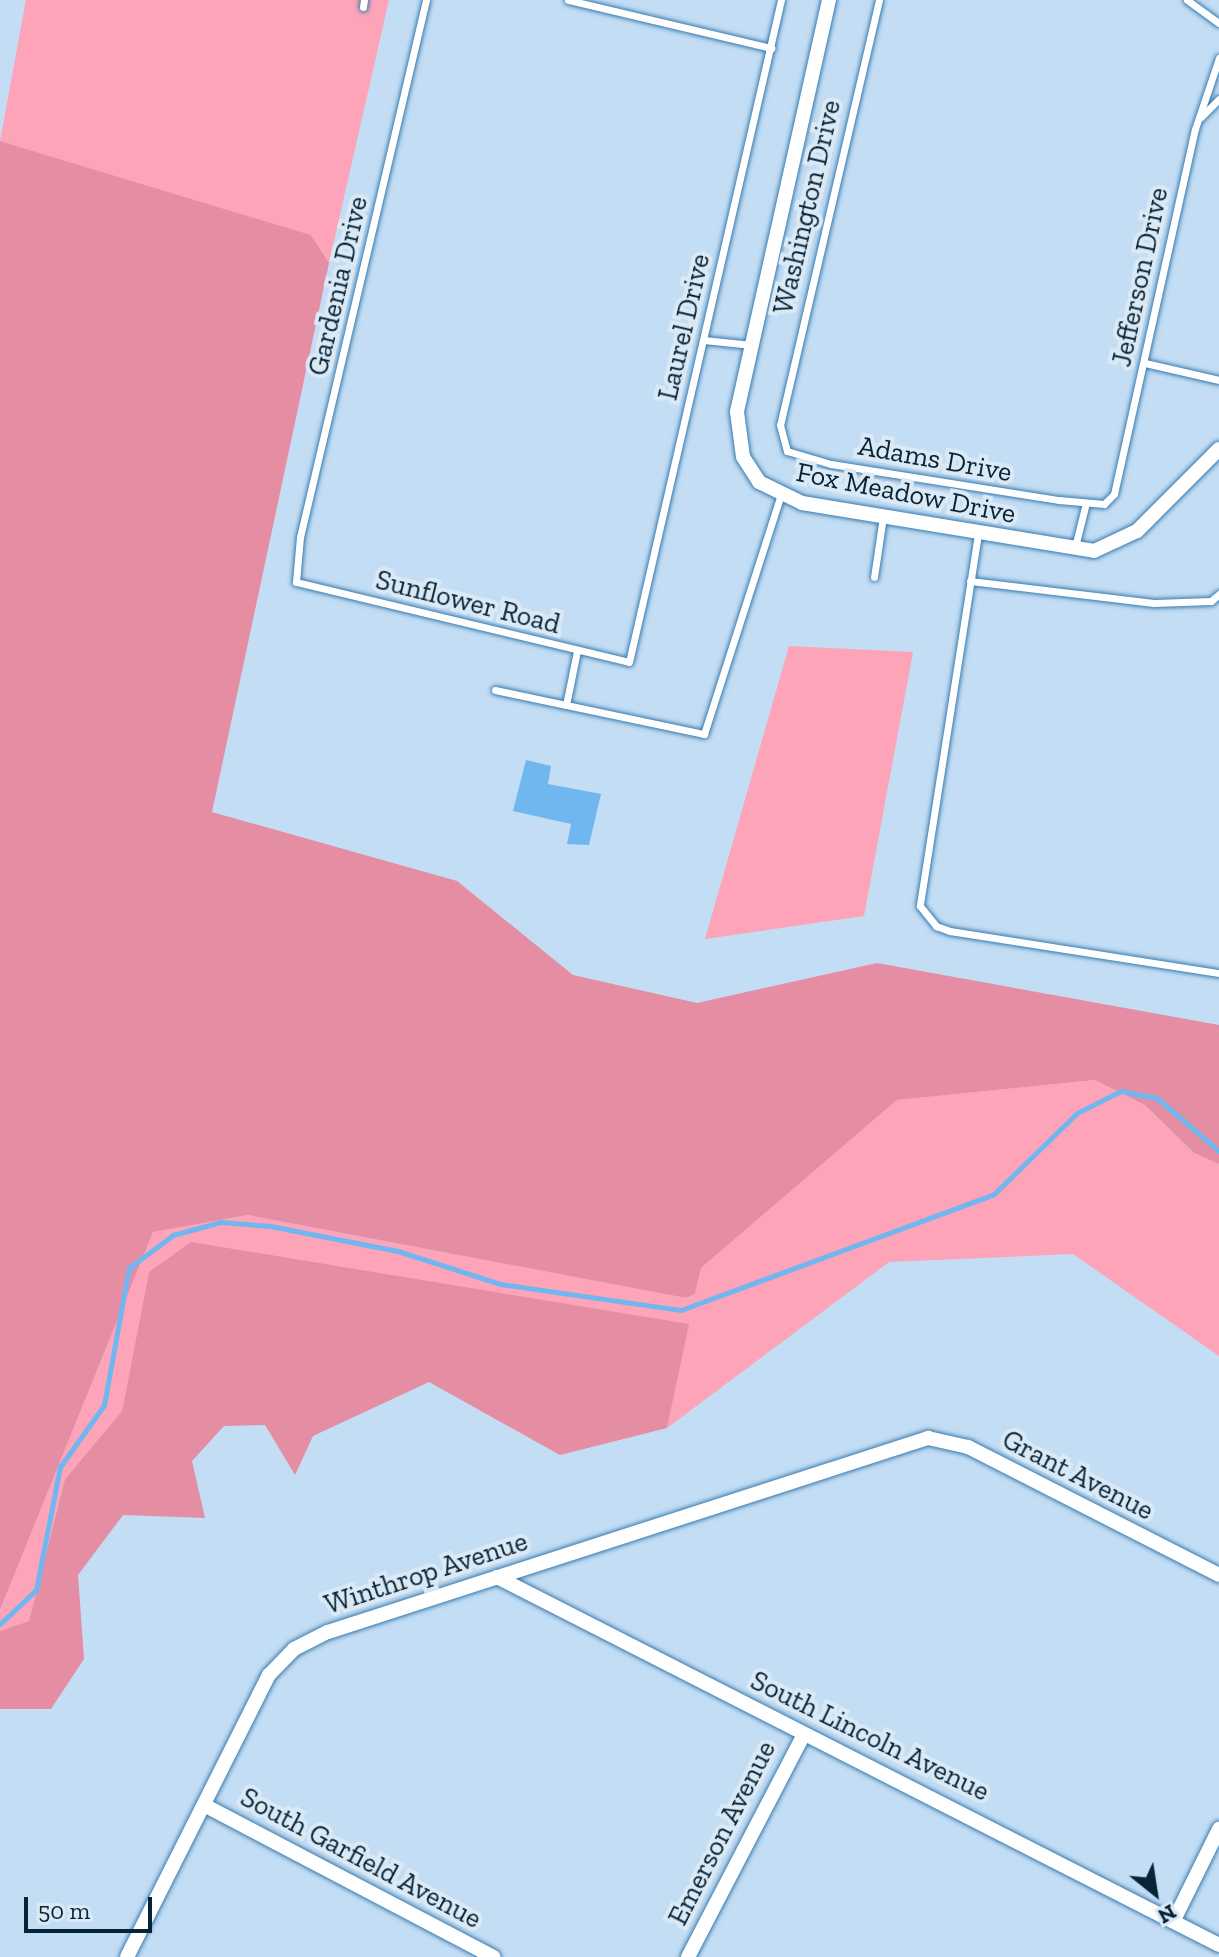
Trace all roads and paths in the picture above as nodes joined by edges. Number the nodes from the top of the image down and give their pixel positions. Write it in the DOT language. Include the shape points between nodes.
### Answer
graph roads {
  1 [pos="426,0"];
  2 [pos="568,0"];
  3 [pos="781,0"];
  4 [pos="829,0"];
  5 [pos="879,0"];
  6 [pos="1187,0"];
  7 [pos="1219,23"];
  8 [pos="771,48"];
  9 [pos="1219,58"];
  10 [pos="1219,99"];
  11 [pos="1201,117"];
  12 [pos="704,340"];
  13 [pos="752,345"];
  14 [pos="1145,363"];
  15 [pos="1219,380"];
  16 [pos="780,425"];
  17 [pos="1219,449"];
  18 [pos="780,497"];
  19 [pos="1086,503"];
  20 [pos="1104,504"];
  21 [pos="883,517"];
  22 [pos="978,534"];
  23 [pos="1074,550"];
  24 [pos="874,577"];
  25 [pos="970,581"];
  26 [pos="296,582"];
  27 [pos="1219,594"];
  28 [pos="577,651"];
  29 [pos="629,662"];
  30 [pos="495,690"];
  31 [pos="566,705"];
  32 [pos="1219,973"];
  33 [pos="910,1441"];
  34 [pos="1219,1575"];
  35 [pos="497,1577"];
  36 [pos="804,1734"];
  37 [pos="204,1805"];
  38 [pos="1219,1829"];
  39 [pos="1174,1920"];
  40 [pos="1219,1945"];
  41 [pos="127,1957"];
  42 [pos="493,1957"];
  43 [pos="688,1957"];
  1 -- 26 [label="lane, Gardenia Drive" via="300,537"];
  2 -- 8 [label="lane"];
  3 -- 8 [label="lane, Laurel Drive"];
  4 -- 13 [label="street, Fox Meadow Drive"];
  5 -- 16 [label="lane, Washington Drive"];
  6 -- 7 [label="lane"];
  8 -- 12 [label="lane, Laurel Drive"];
  9 -- 11 [label="lane, Jefferson Drive"];
  10 -- 11 [label="lane"];
  11 -- 14 [label="lane, Jefferson Drive"];
  12 -- 13 [label="lane"];
  12 -- 29 [label="lane, Laurel Drive"];
  13 -- 18 [label="street, Fox Meadow Drive" via="737,435 747,466"];
  14 -- 15 [label="lane"];
  14 -- 20 [label="lane, Jefferson Drive" via="1117,484"];
  16 -- 19 [label="lane, Adams Drive" via="787,451 798,456"];
  17 -- 23 [label="street, Fox Meadow Drive" via="1127,539"];
  18 -- 21 [label="street, Fox Meadow Drive"];
  18 -- 31 [label="lane" via="704,734"];
  19 -- 20 [label="lane, Adams Drive"];
  19 -- 23 [label="lane"];
  21 -- 22 [label="street, Fox Meadow Drive"];
  21 -- 24 [label="lane"];
  22 -- 23 [label="street, Fox Meadow Drive"];
  22 -- 25 [label="lane"];
  25 -- 27 [label="lane" via="1154,603 1211,601"];
  25 -- 32 [label="lane" via="920,899 936,926"];
  26 -- 28 [label="lane, Sunflower Road"];
  28 -- 29 [label="lane, Sunflower Road"];
  28 -- 31 [label="lane"];
  30 -- 31 [label="lane"];
  33 -- 34 [label="street, Grant Avenue" via="949,1439 968,1447"];
  33 -- 35 [label="street, Winthrop Avenue"];
  35 -- 36 [label="street, South Lincoln Avenue"];
  35 -- 37 [label="street, Winthrop Avenue" via="294,1649 264,1683"];
  36 -- 39 [label="street, South Lincoln Avenue"];
  36 -- 43 [label="street, Emerson Avenue"];
  37 -- 41 [label="street, Winthrop Avenue"];
  37 -- 42 [label="street, South Garfield Avenue"];
  38 -- 39 [label="street"];
  39 -- 40 [label="street, South Lincoln Avenue"];
}
